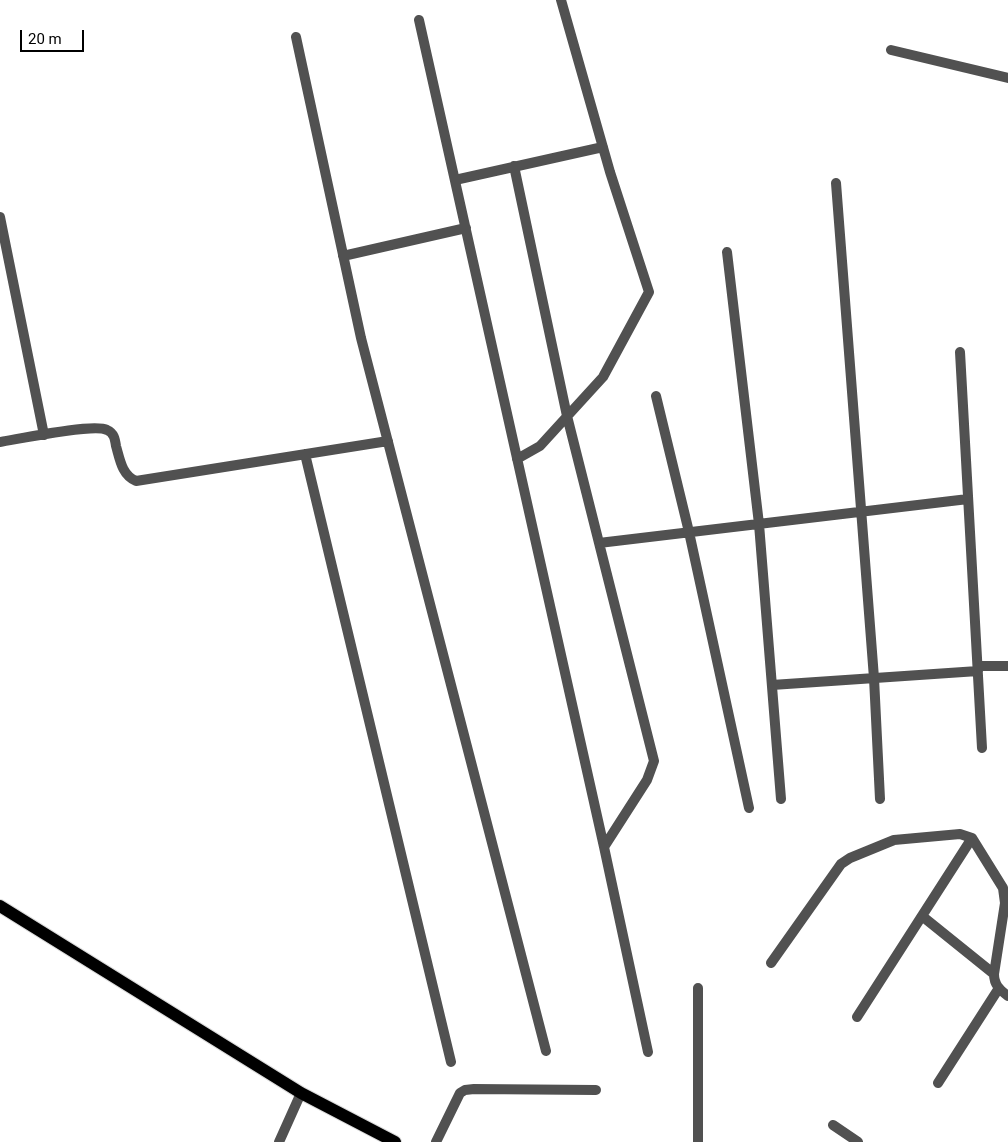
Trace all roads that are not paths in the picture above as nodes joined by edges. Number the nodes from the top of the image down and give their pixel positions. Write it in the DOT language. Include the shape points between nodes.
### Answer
graph roads {
  1 [pos="561,0"];
  2 [pos="419,20"];
  3 [pos="296,37"];
  4 [pos="891,50"];
  5 [pos="1008,78"];
  6 [pos="603,147"];
  7 [pos="514,166"];
  8 [pos="455,180"];
  9 [pos="836,183"];
  10 [pos="0,218"];
  11 [pos="466,228"];
  12 [pos="727,252"];
  13 [pos="343,256"];
  14 [pos="960,352"];
  15 [pos="656,396"];
  16 [pos="567,416"];
  17 [pos="44,435"];
  18 [pos="388,441"];
  19 [pos="0,442"];
  20 [pos="305,454"];
  21 [pos="517,459"];
  22 [pos="968,499"];
  23 [pos="862,512"];
  24 [pos="759,524"];
  25 [pos="689,532"];
  26 [pos="599,543"];
  27 [pos="1008,666"];
  28 [pos="978,668"];
  29 [pos="874,678"];
  30 [pos="772,685"];
  31 [pos="982,748"];
  32 [pos="782,799"];
  33 [pos="880,799"];
  34 [pos="749,808"];
  35 [pos="972,838"];
  36 [pos="604,847"];
  37 [pos="0,906"];
  38 [pos="922,916"];
  39 [pos="771,963"];
  40 [pos="994,974"];
  41 [pos="698,988"];
  42 [pos="999,988"];
  43 [pos="1008,996"];
  44 [pos="857,1017"];
  45 [pos="546,1052"];
  46 [pos="648,1052"];
  47 [pos="450,1062"];
  48 [pos="938,1083"];
  49 [pos="596,1090"];
  50 [pos="300,1093"];
  51 [pos="833,1125"];
  52 [pos="279,1142"];
  53 [pos="395,1142"];
  54 [pos="436,1142"];
  55 [pos="698,1142"];
  56 [pos="858,1142"];
  1 -- 6 [label="street"];
  2 -- 8 [label="street"];
  3 -- 13 [label="street"];
  4 -- 5 [label="street"];
  6 -- 7 [label="street"];
  6 -- 16 [label="street" via="650,292 603,377"];
  7 -- 8 [label="street"];
  7 -- 16 [label="street"];
  8 -- 11 [label="street"];
  9 -- 23 [label="street"];
  10 -- 17 [label="street"];
  11 -- 13 [label="street"];
  11 -- 21 [label="street"];
  12 -- 24 [label="street"];
  13 -- 18 [label="street"];
  14 -- 22 [label="street"];
  15 -- 25 [label="street"];
  16 -- 21 [label="street" via="540,446"];
  16 -- 26 [label="street"];
  17 -- 19 [label="street"];
  17 -- 20 [label="street" via="87,428 109,430 114,436 122,466 128,477 136,481"];
  18 -- 20 [label="street"];
  18 -- 45 [label="street"];
  20 -- 47 [label="street"];
  21 -- 36 [label="street"];
  22 -- 23 [label="street"];
  22 -- 28 [label="street"];
  23 -- 24 [label="street"];
  23 -- 29 [label="street"];
  24 -- 25 [label="street"];
  24 -- 30 [label="street"];
  25 -- 26 [label="street"];
  25 -- 34 [label="street"];
  26 -- 36 [label="street" via="654,761 647,780"];
  27 -- 28 [label="street"];
  28 -- 29 [label="street"];
  28 -- 31 [label="street"];
  29 -- 30 [label="street"];
  29 -- 33 [label="street"];
  30 -- 32 [label="street"];
  35 -- 38 [label="street"];
  35 -- 39 [label="street" via="960,834 900,838 850,858 836,869"];
  35 -- 40 [label="street" via="1003,888 1005,903"];
  36 -- 46 [label="street"];
  37 -- 50 [label="main road"];
  38 -- 40 [label="street"];
  38 -- 44 [label="street"];
  40 -- 42 [label="street" via="994,982"];
  41 -- 55 [label="street"];
  42 -- 43 [label="street"];
  42 -- 48 [label="street"];
  49 -- 54 [label="street" via="465,1090 460,1093"];
  50 -- 52 [label="street"];
  50 -- 53 [label="main road"];
  51 -- 56 [label="street"];
}
